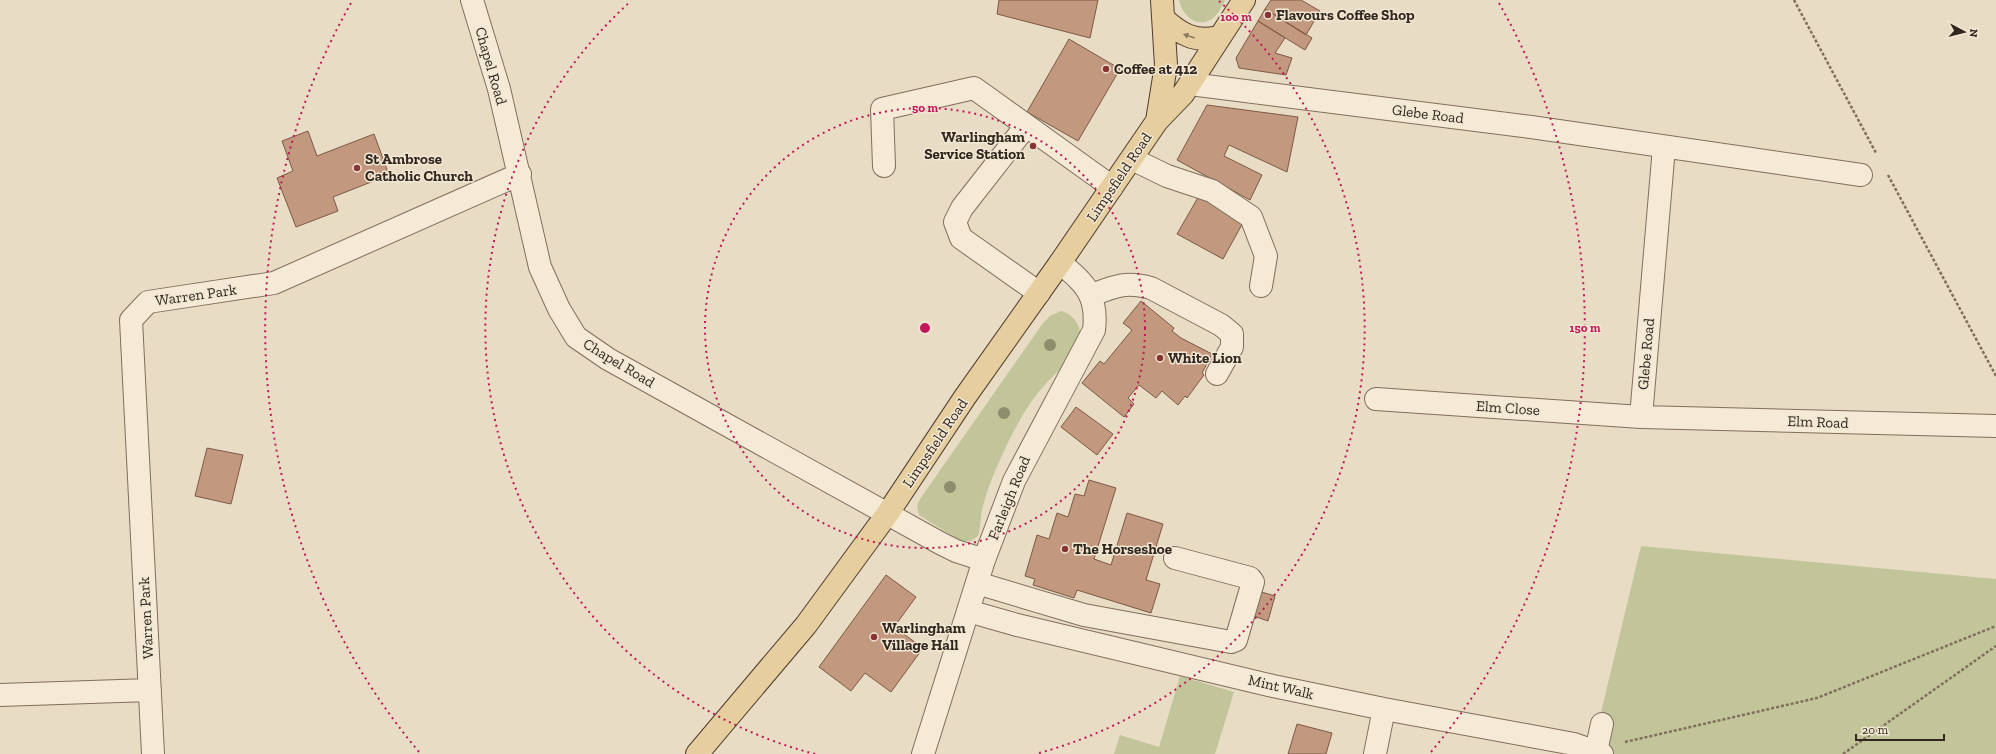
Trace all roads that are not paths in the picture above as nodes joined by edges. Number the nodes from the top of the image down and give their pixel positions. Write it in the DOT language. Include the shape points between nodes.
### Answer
graph roads {
  1 [pos="472,0"];
  2 [pos="1244,0"];
  3 [pos="1163,10"];
  4 [pos="1218,37"];
  5 [pos="1190,84"];
  6 [pos="1157,121"];
  7 [pos="1026,126"];
  8 [pos="1664,147"];
  9 [pos="1132,159"];
  10 [pos="884,166"];
  11 [pos="520,174"];
  12 [pos="1861,175"];
  13 [pos="1112,187"];
  14 [pos="1060,263"];
  15 [pos="1261,286"];
  16 [pos="1039,293"];
  17 [pos="1092,295"];
  18 [pos="1218,374"];
  19 [pos="1376,399"];
  20 [pos="1640,417"];
  21 [pos="1996,426"];
  22 [pos="888,513"];
  23 [pos="1175,558"];
  24 [pos="984,560"];
  25 [pos="977,583"];
  26 [pos="968,611"];
  27 [pos="150,690"];
  28 [pos="0,695"];
  29 [pos="1384,709"];
  30 [pos="1602,724"];
  31 [pos="1598,751"];
  32 [pos="153,754"];
  33 [pos="697,754"];
  34 [pos="923,754"];
  35 [pos="1375,754"];
  1 -- 11 [label="street, Chapel Road" via="499,89"];
  2 -- 4 [label="main road, Limpsfield Road"];
  4 -- 3 [label="main road, one-way" via="1207,40 1191,37 1175,29"];
  3 -- 6 [label="main road, Limpsfield Road" via="1166,65"];
  4 -- 5 [label="main road, Limpsfield Road"];
  5 -- 6 [label="main road, Limpsfield Road"];
  5 -- 8 [label="street, Glebe Road" via="1531,127"];
  6 -- 9 [label="main road, Limpsfield Road"];
  7 -- 10 [label="street" via="974,88 882,108"];
  7 -- 13 [label="street"];
  7 -- 16 [label="street" via="962,208 955,222 961,238"];
  8 -- 12 [label="street, Glebe Road"];
  8 -- 20 [label="street, Glebe Road"];
  9 -- 13 [label="main road, Limpsfield Road"];
  9 -- 15 [label="street" via="1167,176 1212,191 1250,217 1266,256"];
  11 -- 22 [label="street, Chapel Road" via="540,267 576,337 608,359"];
  11 -- 27 [label="street, Warren Park" via="274,283 148,302 131,320"];
  13 -- 14 [label="main road, Limpsfield Road"];
  14 -- 16 [label="main road, Limpsfield Road"];
  14 -- 17 [label="street" via="1075,275"];
  16 -- 22 [label="main road, Limpsfield Road" via="965,397"];
  17 -- 18 [label="street" via="1120,284 1139,285 1151,288 1222,325 1232,334 1233,340 1229,355"];
  17 -- 24 [label="street, Farleigh Road" via="1096,318 1094,330 1019,468"];
  19 -- 20 [label="street, Elm Close"];
  20 -- 21 [label="street, Elm Road"];
  22 -- 24 [label="street, Chapel Road" via="950,549"];
  22 -- 33 [label="main road, Limpsfield Road" via="806,625"];
  23 -- 25 [label="street" via="1250,578 1253,582 1236,640 1231,642 1084,615"];
  24 -- 25 [label="street, Farleigh Road"];
  25 -- 26 [label="street, Farleigh Road"];
  26 -- 29 [label="street, Mint Walk" via="1273,686"];
  26 -- 34 [label="street, Farleigh Road"];
  27 -- 28 [label="street"];
  27 -- 32 [label="street, Warren Park"];
  29 -- 31 [label="street, Mint Walk" via="1574,744"];
  29 -- 35 [label="street"];
  30 -- 31 [label="street"];
}
